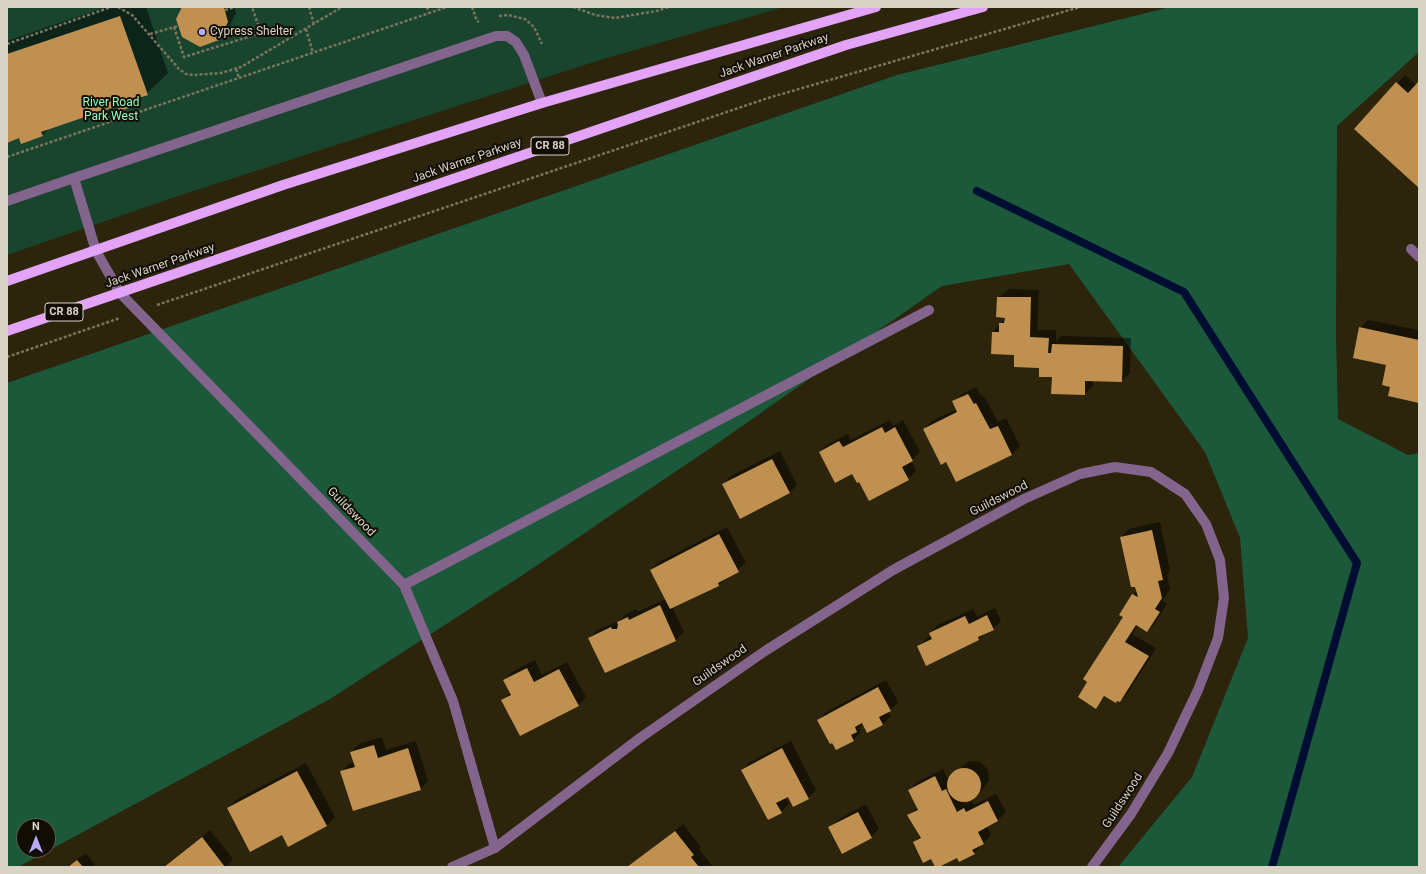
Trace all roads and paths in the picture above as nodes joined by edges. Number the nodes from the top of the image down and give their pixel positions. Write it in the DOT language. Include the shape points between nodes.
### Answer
graph roads {
  1 [pos="111,7"];
  2 [pos="118,7"];
  3 [pos="235,7"];
  4 [pos="252,7"];
  5 [pos="309,7"];
  6 [pos="342,7"];
  7 [pos="427,7"];
  8 [pos="447,7"];
  9 [pos="669,7"];
  10 [pos="876,7"];
  11 [pos="983,7"];
  12 [pos="1080,7"];
  13 [pos="575,8"];
  14 [pos="225,10"];
  15 [pos="429,13"];
  16 [pos="314,24"];
  17 [pos="178,26"];
  18 [pos="174,27"];
  19 [pos="306,29"];
  20 [pos="150,34"];
  21 [pos="7,44"];
  22 [pos="313,53"];
  23 [pos="236,69"];
  24 [pos="239,78"];
  25 [pos="542,103"];
  26 [pos="7,157"];
  27 [pos="74,178"];
  28 [pos="7,200"];
  29 [pos="1411,249"];
  30 [pos="96,250"];
  31 [pos="1419,257"];
  32 [pos="7,281"];
  33 [pos="120,293"];
  34 [pos="929,310"];
  35 [pos="139,312"];
  36 [pos="7,331"];
  37 [pos="7,357"];
  38 [pos="404,585"];
  39 [pos="495,848"];
  40 [pos="452,867"];
  41 [pos="1092,867"];
  1 -- 21 [label="path"];
  2 -- 20 [label="path" via="132,15"];
  3 -- 14 [label="path"];
  4 -- 18 [label="path" via="261,33 184,57"];
  5 -- 16 [label="path"];
  6 -- 16 [label="path"];
  7 -- 15 [label="path"];
  8 -- 15 [label="path"];
  9 -- 13 [label="path" via="616,18 595,15"];
  10 -- 25 [label="main road, Jack Warner Parkway"];
  11 -- 33 [label="main road, Jack Warner Parkway / CR 88" via="846,45"];
  12 -- 35 [label="path" via="768,98"];
  15 -- 22 [label="path"];
  16 -- 19 [label="path"];
  17 -- 18 [label="path"];
  18 -- 20 [label="path"];
  19 -- 22 [label="path"];
  19 -- 23 [label="path"];
  20 -- 23 [label="path" via="173,63 186,74 221,73"];
  22 -- 24 [label="path"];
  23 -- 24 [label="path"];
  24 -- 26 [label="path"];
  25 -- 27 [label="street" via="524,55 516,42 507,36 496,36"];
  25 -- 30 [label="main road, Jack Warner Parkway" via="283,185"];
  27 -- 28 [label="street"];
  27 -- 30 [label="street, Guildswood"];
  29 -- 31 [label="street"];
  30 -- 32 [label="main road, Jack Warner Parkway"];
  30 -- 33 [label="street, Guildswood"];
  33 -- 35 [label="street, Guildswood"];
  33 -- 36 [label="main road, Jack Warner Parkway / CR 88"];
  34 -- 38 [label="street"];
  35 -- 37 [label="path"];
  35 -- 38 [label="street, Guildswood"];
  38 -- 39 [label="street, Guildswood" via="454,701"];
  39 -- 40 [label="street, Guildswood"];
  39 -- 41 [label="street, Guildswood" via="647,733 765,651 893,570 1024,499 1080,474 1115,467 1151,472 1185,494 1206,524 1220,560 1224,598 1218,638 1198,690 1168,753 1131,814"];
}
